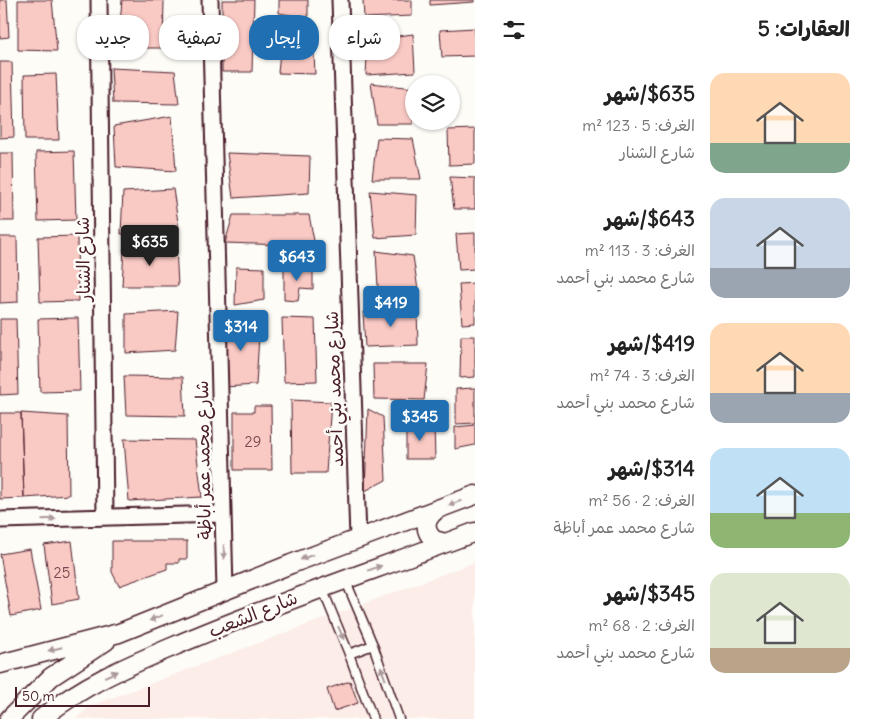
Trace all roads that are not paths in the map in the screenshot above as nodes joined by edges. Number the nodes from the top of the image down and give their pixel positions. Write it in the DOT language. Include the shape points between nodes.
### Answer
graph roads {
  1 [pos="99,0"];
  2 [pos="210,0"];
  3 [pos="340,0"];
  4 [pos="475,495"];
  5 [pos="435,510"];
  6 [pos="223,514"];
  7 [pos="105,517"];
  8 [pos="0,520"];
  9 [pos="475,532"];
  10 [pos="358,538"];
  11 [pos="445,543"];
  12 [pos="345,579"];
  13 [pos="322,588"];
  14 [pos="225,590"];
  15 [pos="119,633"];
  16 [pos="373,645"];
  17 [pos="349,654"];
  18 [pos="0,664"];
  19 [pos="9,719"];
  20 [pos="41,719"];
  21 [pos="373,719"];
  22 [pos="399,719"];
  1 -- 7 [label="street, شارع الشنار"];
  2 -- 6 [label="street, شارع محمد عمر أباظة"];
  3 -- 10 [label="street, شارع محمد بني أحمد"];
  4 -- 5 [label="street, شارع الشعب, one-way"];
  5 -- 10 [label="street, شارع الشعب"];
  5 -- 11 [label="street" via="427,520 427,531 434,540"];
  6 -- 7 [label="street"];
  6 -- 14 [label="street, شارع محمد عمر أباظة, one-way"];
  8 -- 7 [label="street, one-way"];
  9 -- 11 [label="street, شارع الشعب"];
  10 -- 14 [label="street, شارع الشعب, one-way"];
  12 -- 11 [label="street, شارع الشعب, one-way"];
  12 -- 13 [label="street, شارع الشعب"];
  12 -- 16 [label="lane"];
  13 -- 17 [label="lane, one-way"];
  20 -- 13 [label="street, شارع الشعب, one-way" via="61,702 99,679"];
  14 -- 15 [label="street, شارع الشعب, one-way"];
  15 -- 18 [label="street, شارع الشعب, one-way"];
  15 -- 19 [label="street, شارع الشعب" via="51,678"];
  16 -- 17 [label="lane"];
  22 -- 16 [label="lane, one-way"];
  17 -- 21 [label="lane"];
}
